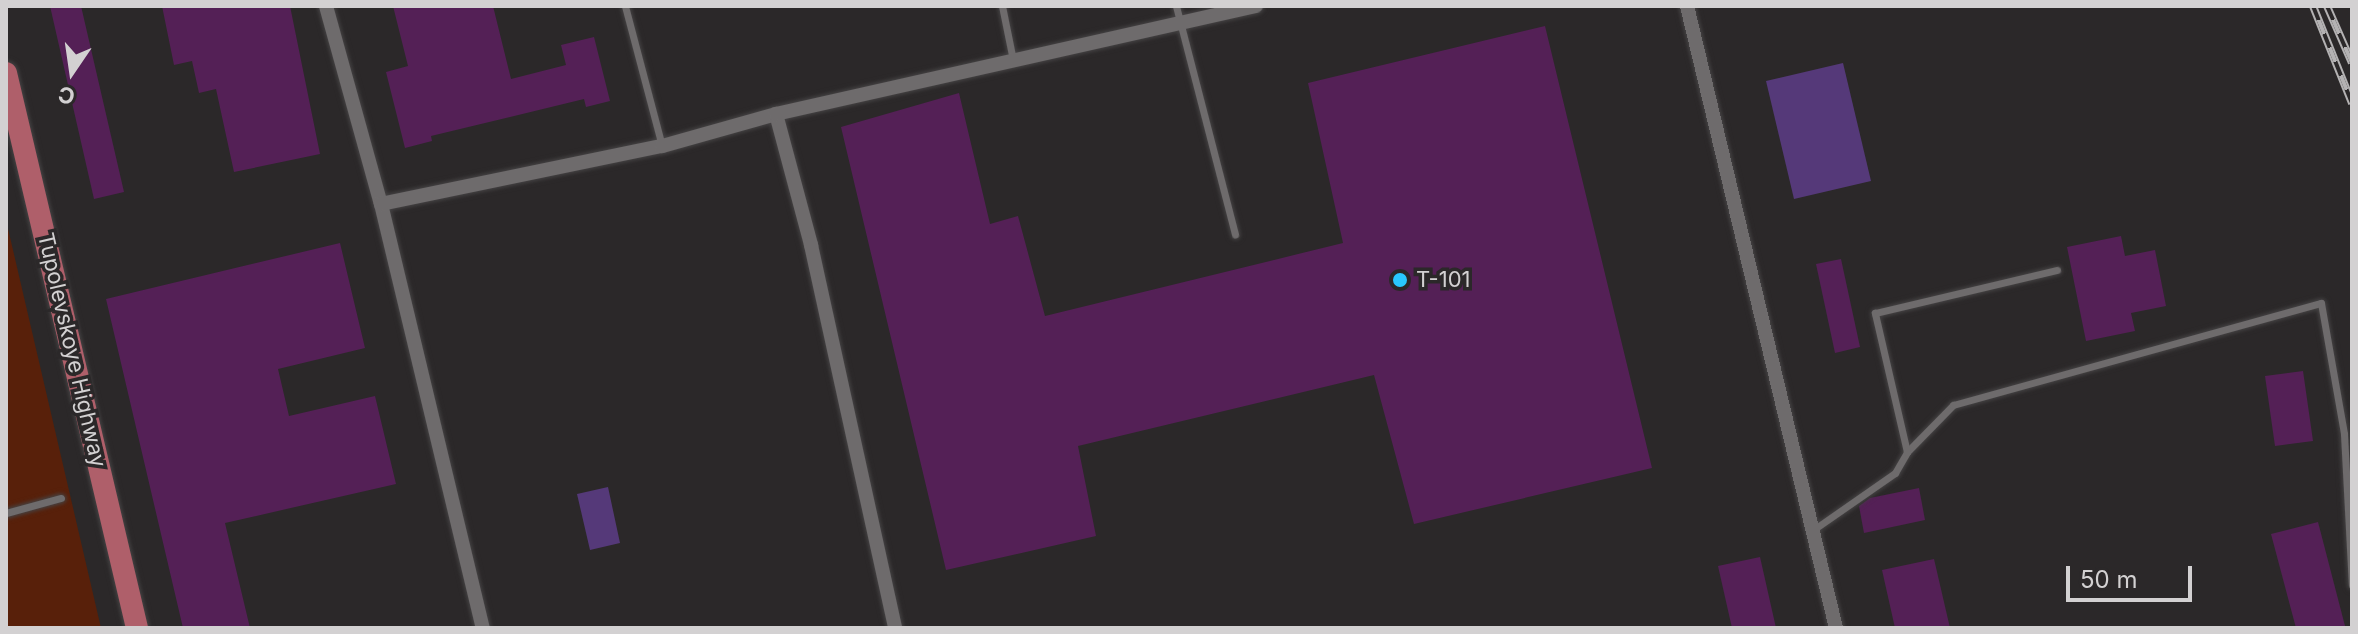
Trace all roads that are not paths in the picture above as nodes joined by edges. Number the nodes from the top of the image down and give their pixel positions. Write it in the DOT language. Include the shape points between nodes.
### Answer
graph roads {
  1 [pos="326,6"];
  2 [pos="625,6"];
  3 [pos="1002,6"];
  4 [pos="1176,6"];
  5 [pos="1256,6"];
  6 [pos="1687,6"];
  7 [pos="1180,23"];
  8 [pos="1014,62"];
  9 [pos="6,73"];
  10 [pos="776,114"];
  11 [pos="662,146"];
  12 [pos="381,204"];
  13 [pos="1235,234"];
  14 [pos="2057,270"];
  15 [pos="1907,452"];
  16 [pos="61,498"];
  17 [pos="6,513"];
  18 [pos="1811,532"];
  19 [pos="2352,585"];
  20 [pos="137,628"];
  21 [pos="483,628"];
  22 [pos="895,628"];
  23 [pos="1836,628"];
  1 -- 12 [label="street"];
  2 -- 11 [label="lane"];
  3 -- 8 [label="lane"];
  4 -- 7 [label="lane"];
  5 -- 7 [label="street"];
  6 -- 18 [label="street"];
  7 -- 8 [label="street"];
  7 -- 13 [label="lane"];
  8 -- 10 [label="street"];
  9 -- 20 [label="main road, Tupolevskoye Highway"];
  10 -- 11 [label="street"];
  10 -- 22 [label="street" via="811,245"];
  11 -- 12 [label="street"];
  12 -- 21 [label="street"];
  14 -- 15 [label="lane" via="1875,313"];
  15 -- 18 [label="lane" via="1895,473"];
  15 -- 19 [label="lane" via="1953,405 2321,303 2344,434"];
  16 -- 17 [label="lane"];
  18 -- 23 [label="street"];
}
